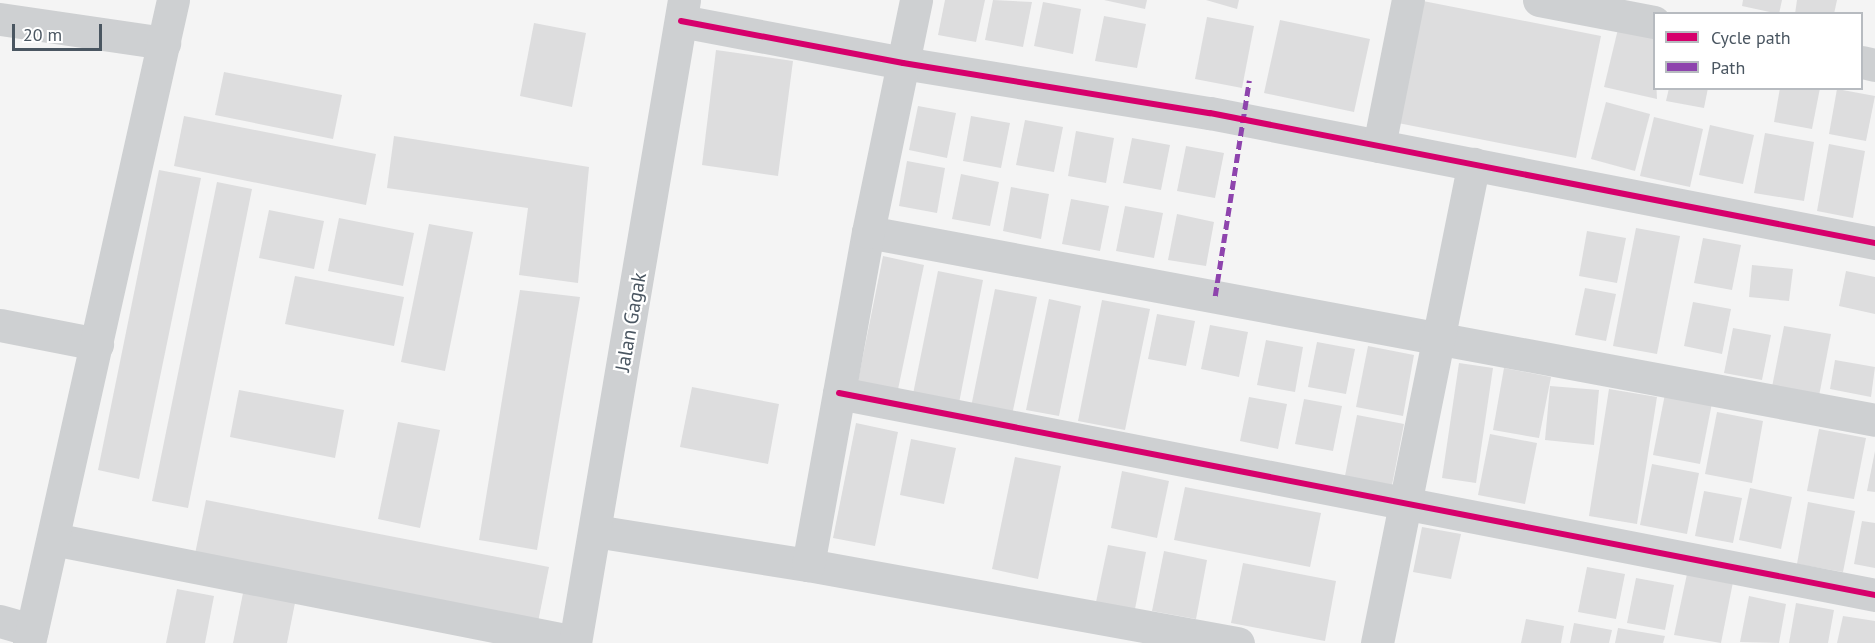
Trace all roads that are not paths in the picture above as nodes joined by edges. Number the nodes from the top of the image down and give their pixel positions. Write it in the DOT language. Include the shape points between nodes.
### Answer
graph roads {
  1 [pos="172,0"];
  2 [pos="916,0"];
  3 [pos="1408,0"];
  4 [pos="1539,0"];
  5 [pos="682,10"];
  6 [pos="0,20"];
  7 [pos="1653,22"];
  8 [pos="164,43"];
  9 [pos="903,63"];
  10 [pos="1379,146"];
  11 [pos="1474,164"];
  12 [pos="868,232"];
  13 [pos="1875,243"];
  14 [pos="0,325"];
  15 [pos="1440,337"];
  16 [pos="97,344"];
  17 [pos="839,393"];
  18 [pos="1875,420"];
  19 [pos="1406,504"];
  20 [pos="595,531"];
  21 [pos="53,539"];
  22 [pos="808,564"];
  23 [pos="1875,595"];
  24 [pos="0,621"];
  25 [pos="31,636"];
  26 [pos="575,642"];
  27 [pos="1238,643"];
  28 [pos="1377,643"];
  1 -- 8 [label="street"];
  2 -- 9 [label="street"];
  3 -- 10 [label="street"];
  4 -- 7 [label="street"];
  5 -- 9 [label="street"];
  5 -- 20 [label="street, Jalan Gagak"];
  6 -- 8 [label="street"];
  8 -- 16 [label="street"];
  9 -- 10 [label="street" via="1210,112"];
  9 -- 12 [label="street"];
  10 -- 11 [label="street"];
  11 -- 13 [label="street"];
  11 -- 15 [label="street"];
  12 -- 15 [label="street"];
  12 -- 17 [label="street"];
  14 -- 16 [label="street"];
  15 -- 18 [label="street"];
  15 -- 19 [label="street"];
  16 -- 21 [label="street"];
  17 -- 19 [label="street"];
  17 -- 22 [label="street"];
  19 -- 23 [label="street"];
  19 -- 28 [label="street"];
  20 -- 22 [label="street"];
  20 -- 26 [label="street, Jalan Gagak"];
  21 -- 25 [label="street"];
  21 -- 26 [label="street"];
  22 -- 27 [label="street"];
  24 -- 25 [label="street"];
}
